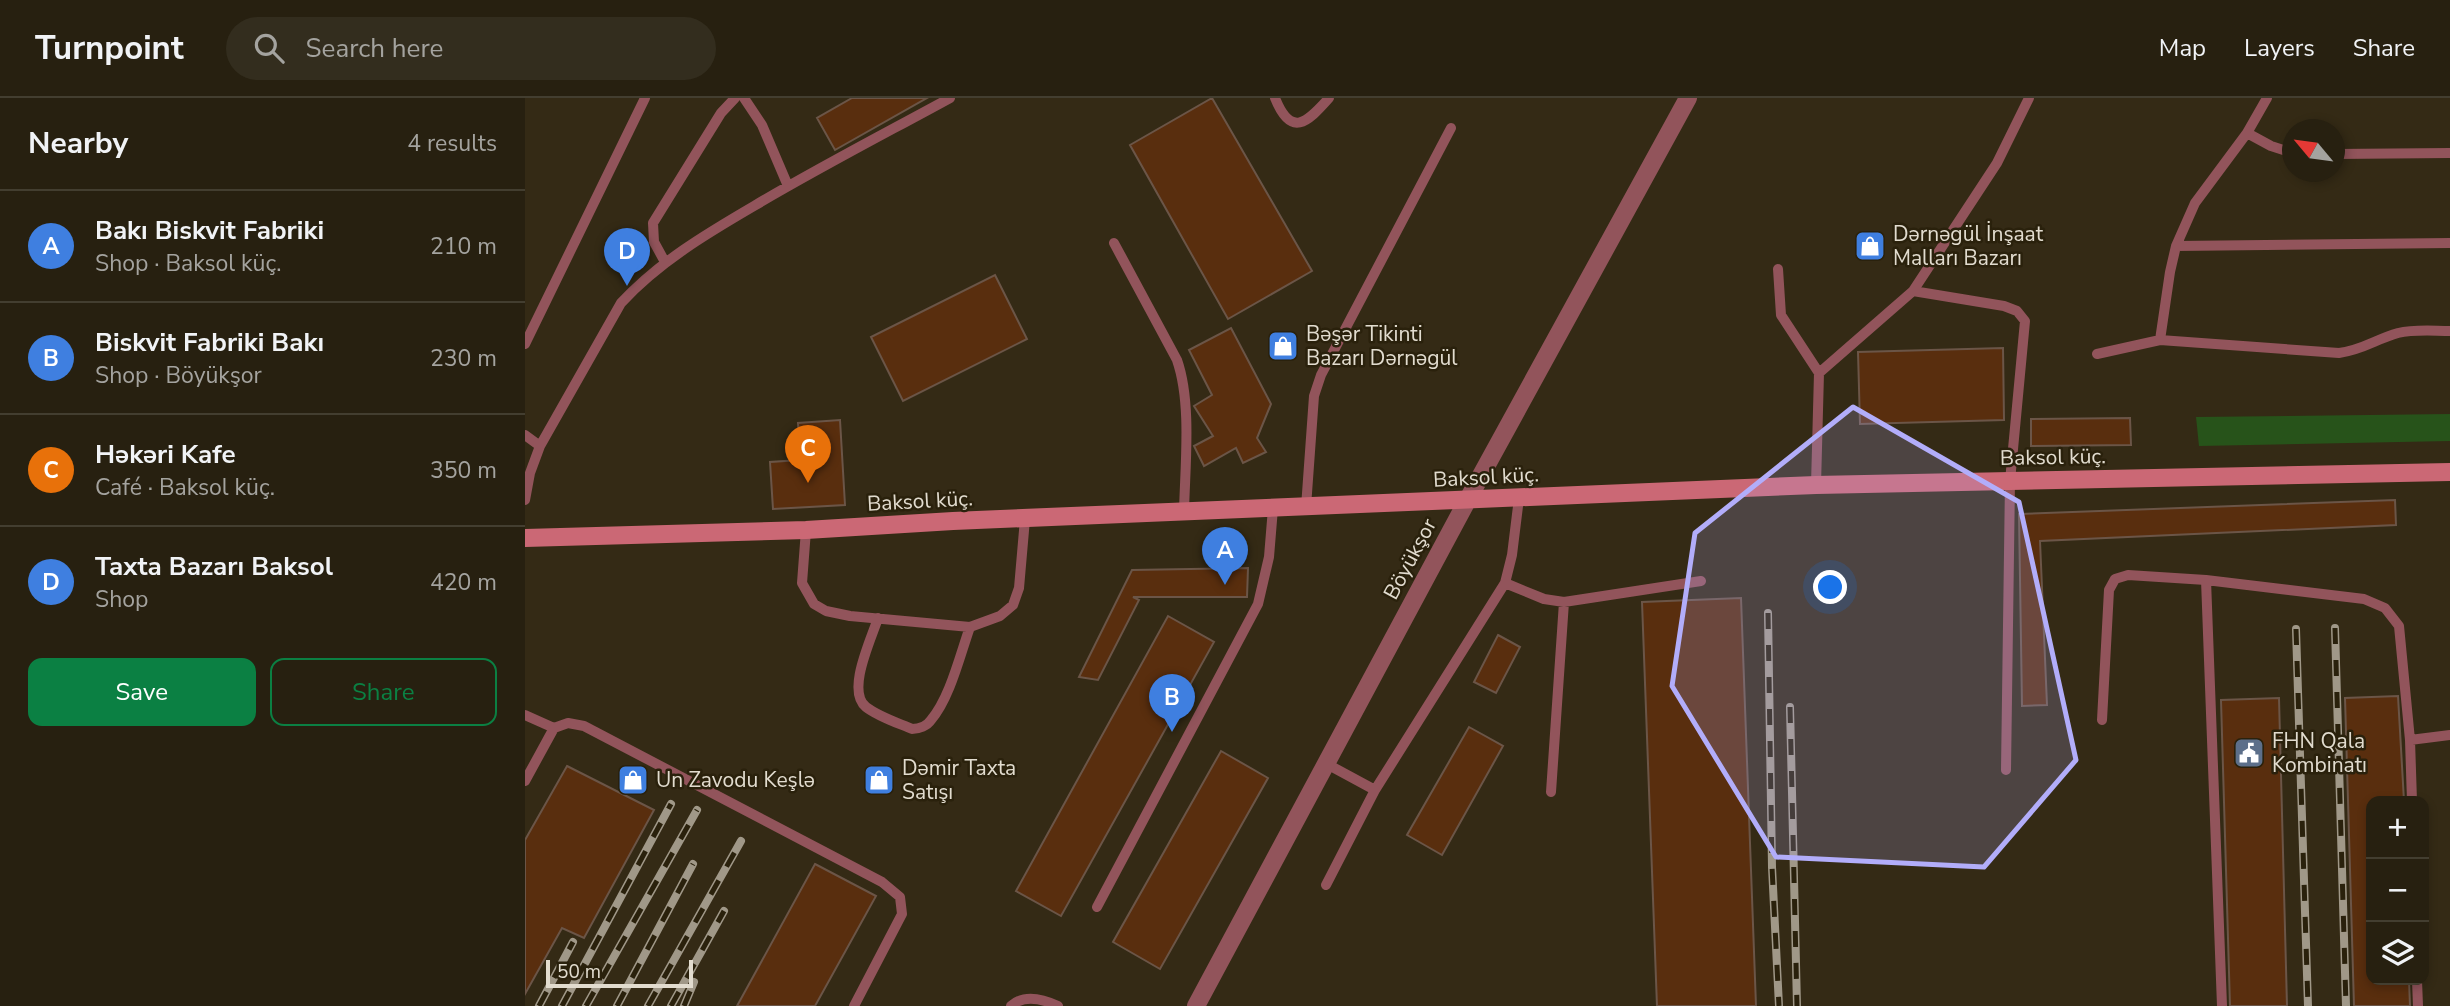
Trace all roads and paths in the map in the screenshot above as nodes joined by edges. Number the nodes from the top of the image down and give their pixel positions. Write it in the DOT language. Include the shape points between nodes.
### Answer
graph roads {
  1 [pos="645,98"];
  2 [pos="735,98"];
  3 [pos="744,98"];
  4 [pos="950,98"];
  5 [pos="1275,98"];
  6 [pos="1329,98"];
  7 [pos="1688,98"];
  8 [pos="2029,98"];
  9 [pos="2267,98"];
  10 [pos="1451,128"];
  11 [pos="2247,133"];
  12 [pos="2282,150"];
  13 [pos="2450,153"];
  14 [pos="2345,154"];
  15 [pos="788,186"];
  16 [pos="1114,243"];
  17 [pos="2450,243"];
  18 [pos="2176,246"];
  19 [pos="665,262"];
  20 [pos="1778,269"];
  21 [pos="1913,291"];
  22 [pos="2450,331"];
  23 [pos="2159,340"];
  24 [pos="525,344"];
  25 [pos="2097,354"];
  26 [pos="1819,373"];
  27 [pos="525,435"];
  28 [pos="540,446"];
  29 [pos="2450,472"];
  30 [pos="2010,481"];
  31 [pos="1816,485"];
  32 [pos="1519,498"];
  33 [pos="525,500"];
  34 [pos="1467,501"];
  35 [pos="1306,507"];
  36 [pos="1273,508"];
  37 [pos="1184,512"];
  38 [pos="1025,519"];
  39 [pos="806,530"];
  40 [pos="525,538"];
  41 [pos="2206,580"];
  42 [pos="1701,581"];
  43 [pos="1505,583"];
  44 [pos="1564,602"];
  45 [pos="878,618"];
  46 [pos="970,627"];
  47 [pos="525,715"];
  48 [pos="2102,720"];
  49 [pos="554,728"];
  50 [pos="2450,735"];
  51 [pos="2410,740"];
  52 [pos="1327,764"];
  53 [pos="2006,770"];
  54 [pos="525,781"];
  55 [pos="1375,790"];
  56 [pos="1551,792"];
  57 [pos="2412,796"];
  58 [pos="1326,886"];
  59 [pos="1097,907"];
  60 [pos="2417,985"];
  61 [pos="854,1006"];
  62 [pos="1011,1006"];
  63 [pos="1058,1006"];
  64 [pos="1196,1006"];
  65 [pos="2222,1006"];
  66 [pos="2418,1006"];
  1 -- 24 [label="lane"];
  2 -- 19 [label="lane" via="653,223 654,242"];
  3 -- 15 [label="lane" via="762,125"];
  4 -- 15 [label="lane"];
  5 -- 6 [label="lane" via="1281,114 1296,124 1307,121"];
  7 -- 34 [label="street, Böyükşor"];
  8 -- 21 [label="lane" via="1997,163"];
  9 -- 11 [label="lane"];
  10 -- 35 [label="lane" via="1321,375 1314,396"];
  11 -- 12 [label="lane"];
  11 -- 18 [label="lane" via="2195,202"];
  13 -- 14 [label="lane"];
  15 -- 19 [label="lane"];
  16 -- 37 [label="lane" via="1183,376"];
  17 -- 18 [label="lane"];
  18 -- 23 [label="lane"];
  19 -- 28 [label="lane" via="621,303"];
  20 -- 26 [label="lane" via="1781,315"];
  21 -- 26 [label="lane"];
  21 -- 30 [label="lane" via="2004,306 2025,321"];
  22 -- 23 [label="lane" via="2397,334 2339,353"];
  23 -- 25 [label="lane"];
  26 -- 31 [label="lane"];
  27 -- 28 [label="lane"];
  28 -- 33 [label="lane"];
  29 -- 30 [label="main road, Baksol küç."];
  30 -- 31 [label="main road, Baksol küç."];
  30 -- 53 [label="lane"];
  31 -- 32 [label="main road, Baksol küç."];
  32 -- 34 [label="main road, Baksol küç."];
  32 -- 43 [label="lane"];
  34 -- 35 [label="main road, Baksol küç."];
  34 -- 52 [label="street, Böyükşor"];
  35 -- 36 [label="main road, Baksol küç."];
  36 -- 37 [label="main road, Baksol küç."];
  36 -- 59 [label="lane" via="1269,557 1258,604"];
  37 -- 38 [label="main road, Baksol küç."];
  38 -- 39 [label="main road, Baksol küç."];
  38 -- 46 [label="lane" via="1019,588 1013,605 1000,616"];
  39 -- 40 [label="main road, Baksol küç."];
  39 -- 45 [label="lane" via="802,583 814,604 826,611"];
  41 -- 48 [label="lane" via="2128,575 2115,579 2109,590"];
  41 -- 51 [label="lane" via="2364,599 2385,608 2399,626"];
  41 -- 65 [label="lane"];
  42 -- 44 [label="lane"];
  43 -- 44 [label="lane" via="1544,600"];
  43 -- 55 [label="lane"];
  44 -- 56 [label="lane"];
  45 -- 46 [label="lane"];
  45 -- 46 [label="lane" via="857,696 866,707 912,729 931,722"];
  47 -- 49 [label="lane"];
  49 -- 54 [label="lane"];
  49 -- 61 [label="lane" via="568,723 584,726 882,882 900,897 902,914"];
  50 -- 51 [label="lane"];
  51 -- 57 [label="lane"];
  52 -- 55 [label="lane"];
  52 -- 64 [label="street, Böyükşor"];
  55 -- 58 [label="lane"];
  60 -- 66 [label="lane"];
  62 -- 63 [label="lane" via="1030,998"];
}
